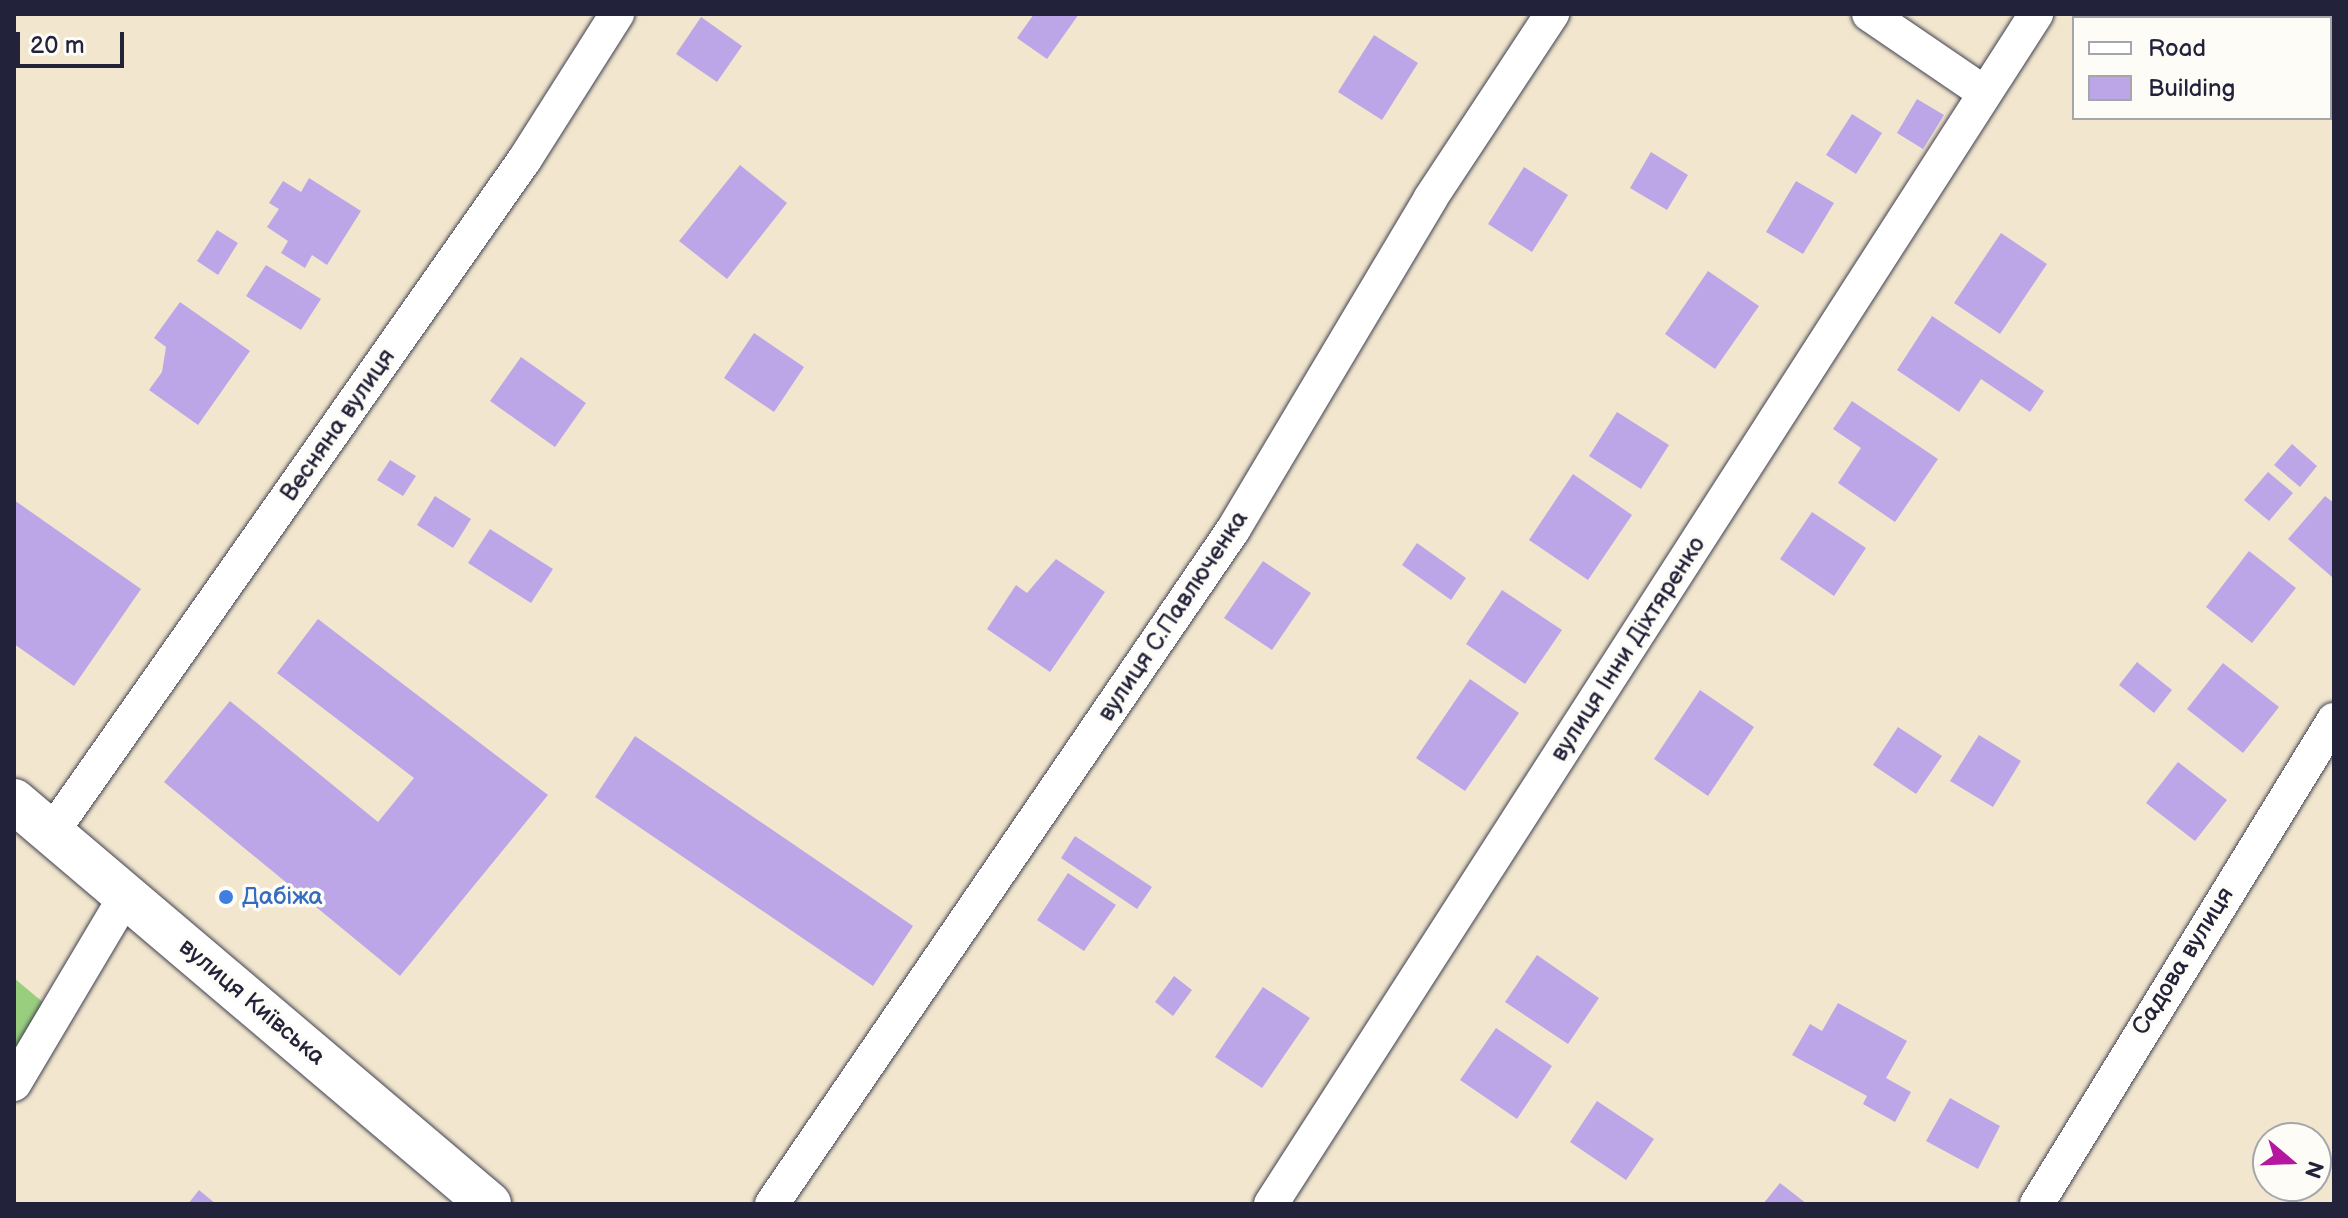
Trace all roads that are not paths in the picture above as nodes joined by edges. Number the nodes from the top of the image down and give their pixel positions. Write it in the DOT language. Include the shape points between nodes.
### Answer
graph roads {
  1 [pos="617,14"];
  2 [pos="1552,14"];
  3 [pos="1869,14"];
  4 [pos="2036,14"];
  5 [pos="1985,93"];
  6 [pos="2334,720"];
  7 [pos="14,801"];
  8 [pos="52,832"];
  9 [pos="126,895"];
  10 [pos="14,1084"];
  11 [pos="489,1204"];
  12 [pos="772,1204"];
  13 [pos="1271,1204"];
  14 [pos="2037,1204"];
  1 -- 8 [label="street, Весняна вулиця" via="525,159"];
  2 -- 12 [label="street, вулиця С.Павлюченка" via="1430,199 1233,530"];
  3 -- 5 [label="street"];
  4 -- 5 [label="street, вулиця Інни Діхтяренко"];
  5 -- 13 [label="street, вулиця Інни Діхтяренко"];
  6 -- 14 [label="street, Садова вулиця"];
  7 -- 8 [label="street, вулиця Київська"];
  8 -- 9 [label="street, вулиця Київська"];
  9 -- 10 [label="street"];
  9 -- 11 [label="street, вулиця Київська"];
}
